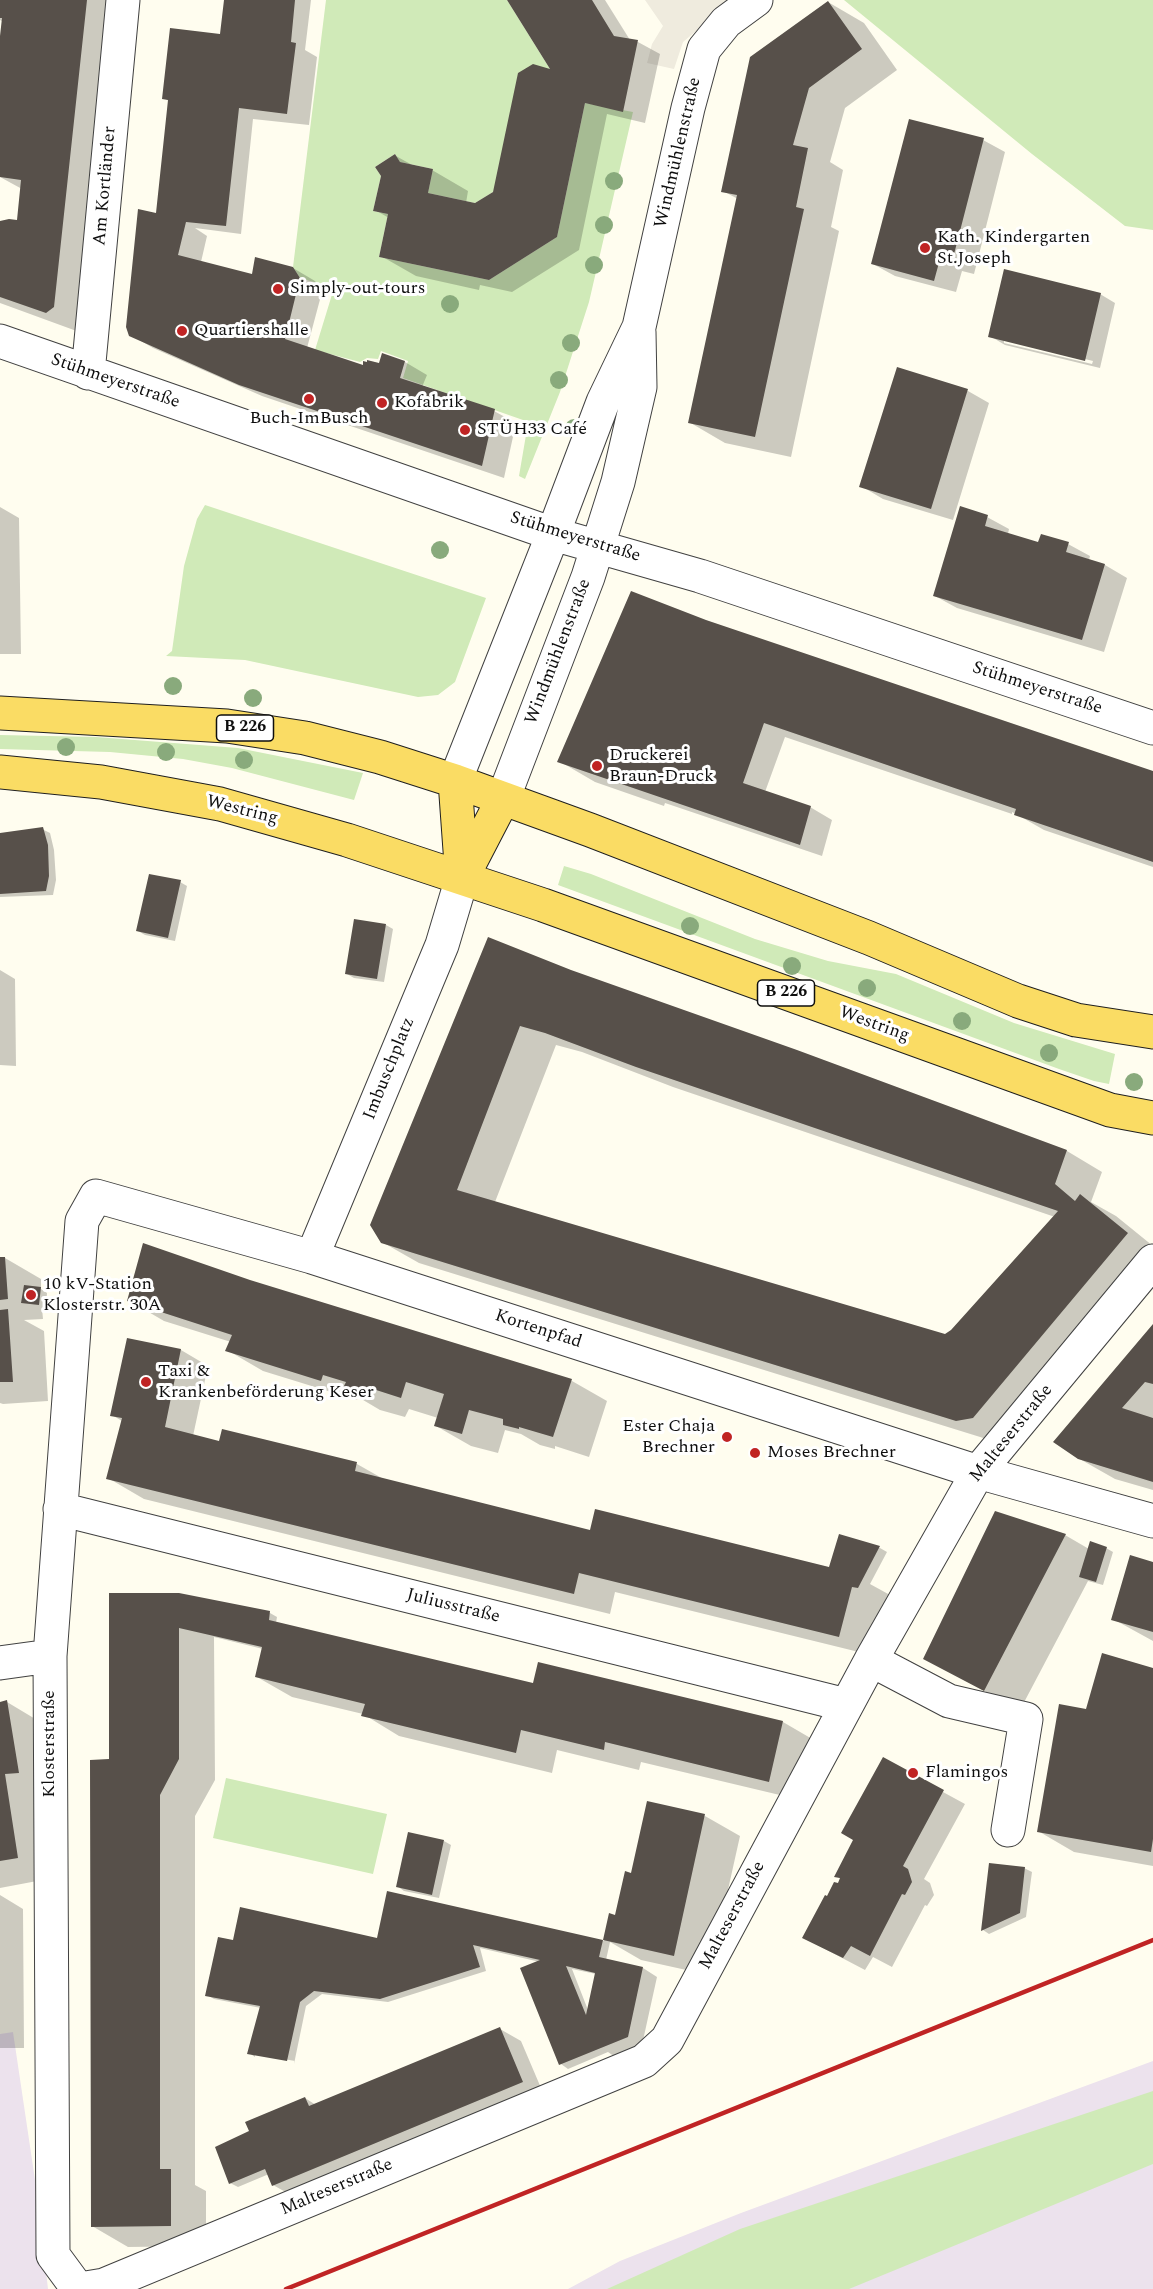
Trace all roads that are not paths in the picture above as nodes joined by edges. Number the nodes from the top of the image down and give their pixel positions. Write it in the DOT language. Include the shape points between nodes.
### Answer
graph roads {
  1 [pos="123,0"];
  2 [pos="756,0"];
  3 [pos="639,327"];
  4 [pos="0,341"];
  5 [pos="88,373"];
  6 [pos="553,534"];
  7 [pos="600,546"];
  8 [pos="14,713"];
  9 [pos="1153,728"];
  10 [pos="8,772"];
  11 [pos="455,781"];
  12 [pos="503,799"];
  13 [pos="462,878"];
  14 [pos="1149,1034"];
  15 [pos="1153,1118"];
  16 [pos="96,1196"];
  17 [pos="312,1257"];
  18 [pos="1153,1261"];
  19 [pos="978,1472"];
  20 [pos="60,1509"];
  21 [pos="1153,1521"];
  22 [pos="50,1656"];
  23 [pos="871,1660"];
  24 [pos="0,1663"];
  25 [pos="846,1706"];
  26 [pos="1008,1830"];
  27 [pos="79,2289"];
  1 -- 5 [label="street, Am Kortländer"];
  2 -- 3 [label="street, Windmühlenstraße" via="726,22 704,48"];
  3 -- 6 [label="street, Windmühlenstraße" via="603,402"];
  3 -- 7 [label="street, Windmühlenstraße" via="640,387"];
  4 -- 5 [label="street, Stühmeyerstraße"];
  5 -- 6 [label="street, Stühmeyerstraße"];
  6 -- 7 [label="street, Stühmeyerstraße"];
  6 -- 11 [label="street, Windmühlenstraße"];
  7 -- 9 [label="street, Stühmeyerstraße"];
  7 -- 12 [label="street, Windmühlenstraße"];
  8 -- 11 [label="main road, B 226" via="248,728 380,757"];
  10 -- 13 [label="main road, Westring / B 226" via="101,782 220,804"];
  11 -- 12 [label="main road, B 226"];
  11 -- 13 [label="main road"];
  12 -- 13 [label="main road"];
  12 -- 14 [label="main road, B 226" via="869,938 1018,1001 1076,1020"];
  13 -- 15 [label="main road, Westring / B 226" via="1110,1110"];
  13 -- 17 [label="street, Imbuschplatz" via="442,945"];
  16 -- 17 [label="street, Kortenpfad"];
  16 -- 20 [label="street, Klosterstraße" via="82,1221"];
  17 -- 19 [label="street, Kortenpfad"];
  18 -- 19 [label="street, Malteserstraße"];
  19 -- 21 [label="street, Kortenpfad"];
  19 -- 23 [label="street, Malteserstraße"];
  20 -- 22 [label="street, Klosterstraße"];
  20 -- 25 [label="street, Juliusstraße"];
  22 -- 24 [label="street"];
  22 -- 27 [label="street, Klosterstraße" via="53,2255"];
  23 -- 25 [label="street, Malteserstraße"];
  23 -- 26 [label="street" via="949,1701 1026,1719"];
  25 -- 27 [label="street, Malteserstraße" via="667,2040 644,2061 104,2285"];
}
